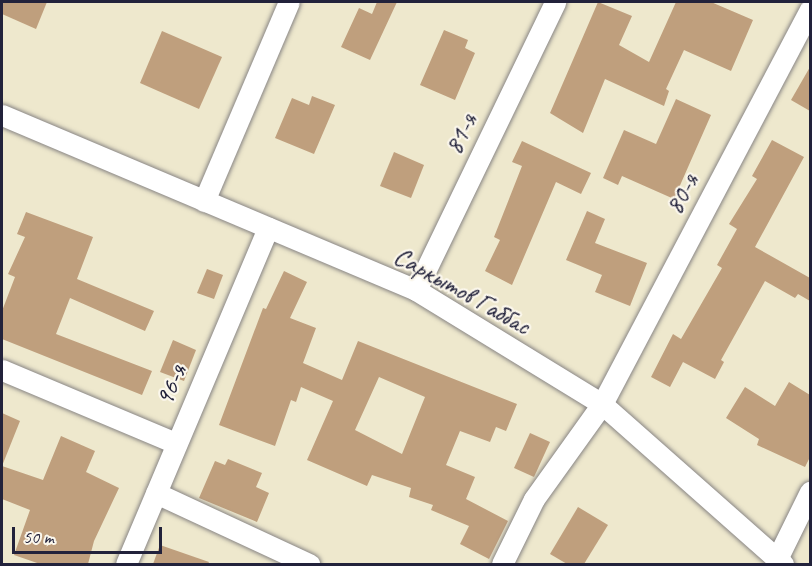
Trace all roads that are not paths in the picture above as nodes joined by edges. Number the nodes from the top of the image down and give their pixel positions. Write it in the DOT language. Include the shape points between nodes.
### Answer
graph roads {
  1 [pos="289,2"];
  2 [pos="555,2"];
  3 [pos="810,10"];
  4 [pos="2,116"];
  5 [pos="204,201"];
  6 [pos="268,228"];
  7 [pos="416,290"];
  8 [pos="2,370"];
  9 [pos="602,404"];
  10 [pos="176,443"];
  11 [pos="810,492"];
  12 [pos="156,493"];
  13 [pos="271,558"];
  14 [pos="769,558"];
  15 [pos="126,564"];
  16 [pos="309,564"];
  17 [pos="502,564"];
  1 -- 5 [label="street"];
  2 -- 7 [label="street, 81-я"];
  3 -- 9 [label="street, 80-я"];
  4 -- 5 [label="street, Саркытов Габбас"];
  5 -- 6 [label="street, Саркытов Габбас"];
  6 -- 7 [label="street, Саркытов Габбас"];
  6 -- 10 [label="street, 96-я"];
  7 -- 9 [label="street, Саркытов Габбас"];
  8 -- 10 [label="street"];
  9 -- 14 [label="street, Саркытов Габбас"];
  9 -- 17 [label="street, 80-я" via="534,499"];
  10 -- 12 [label="street, 96-я"];
  11 -- 14 [label="street"];
  12 -- 13 [label="street"];
  12 -- 15 [label="street, 96-я"];
  13 -- 16 [label="street"];
}
